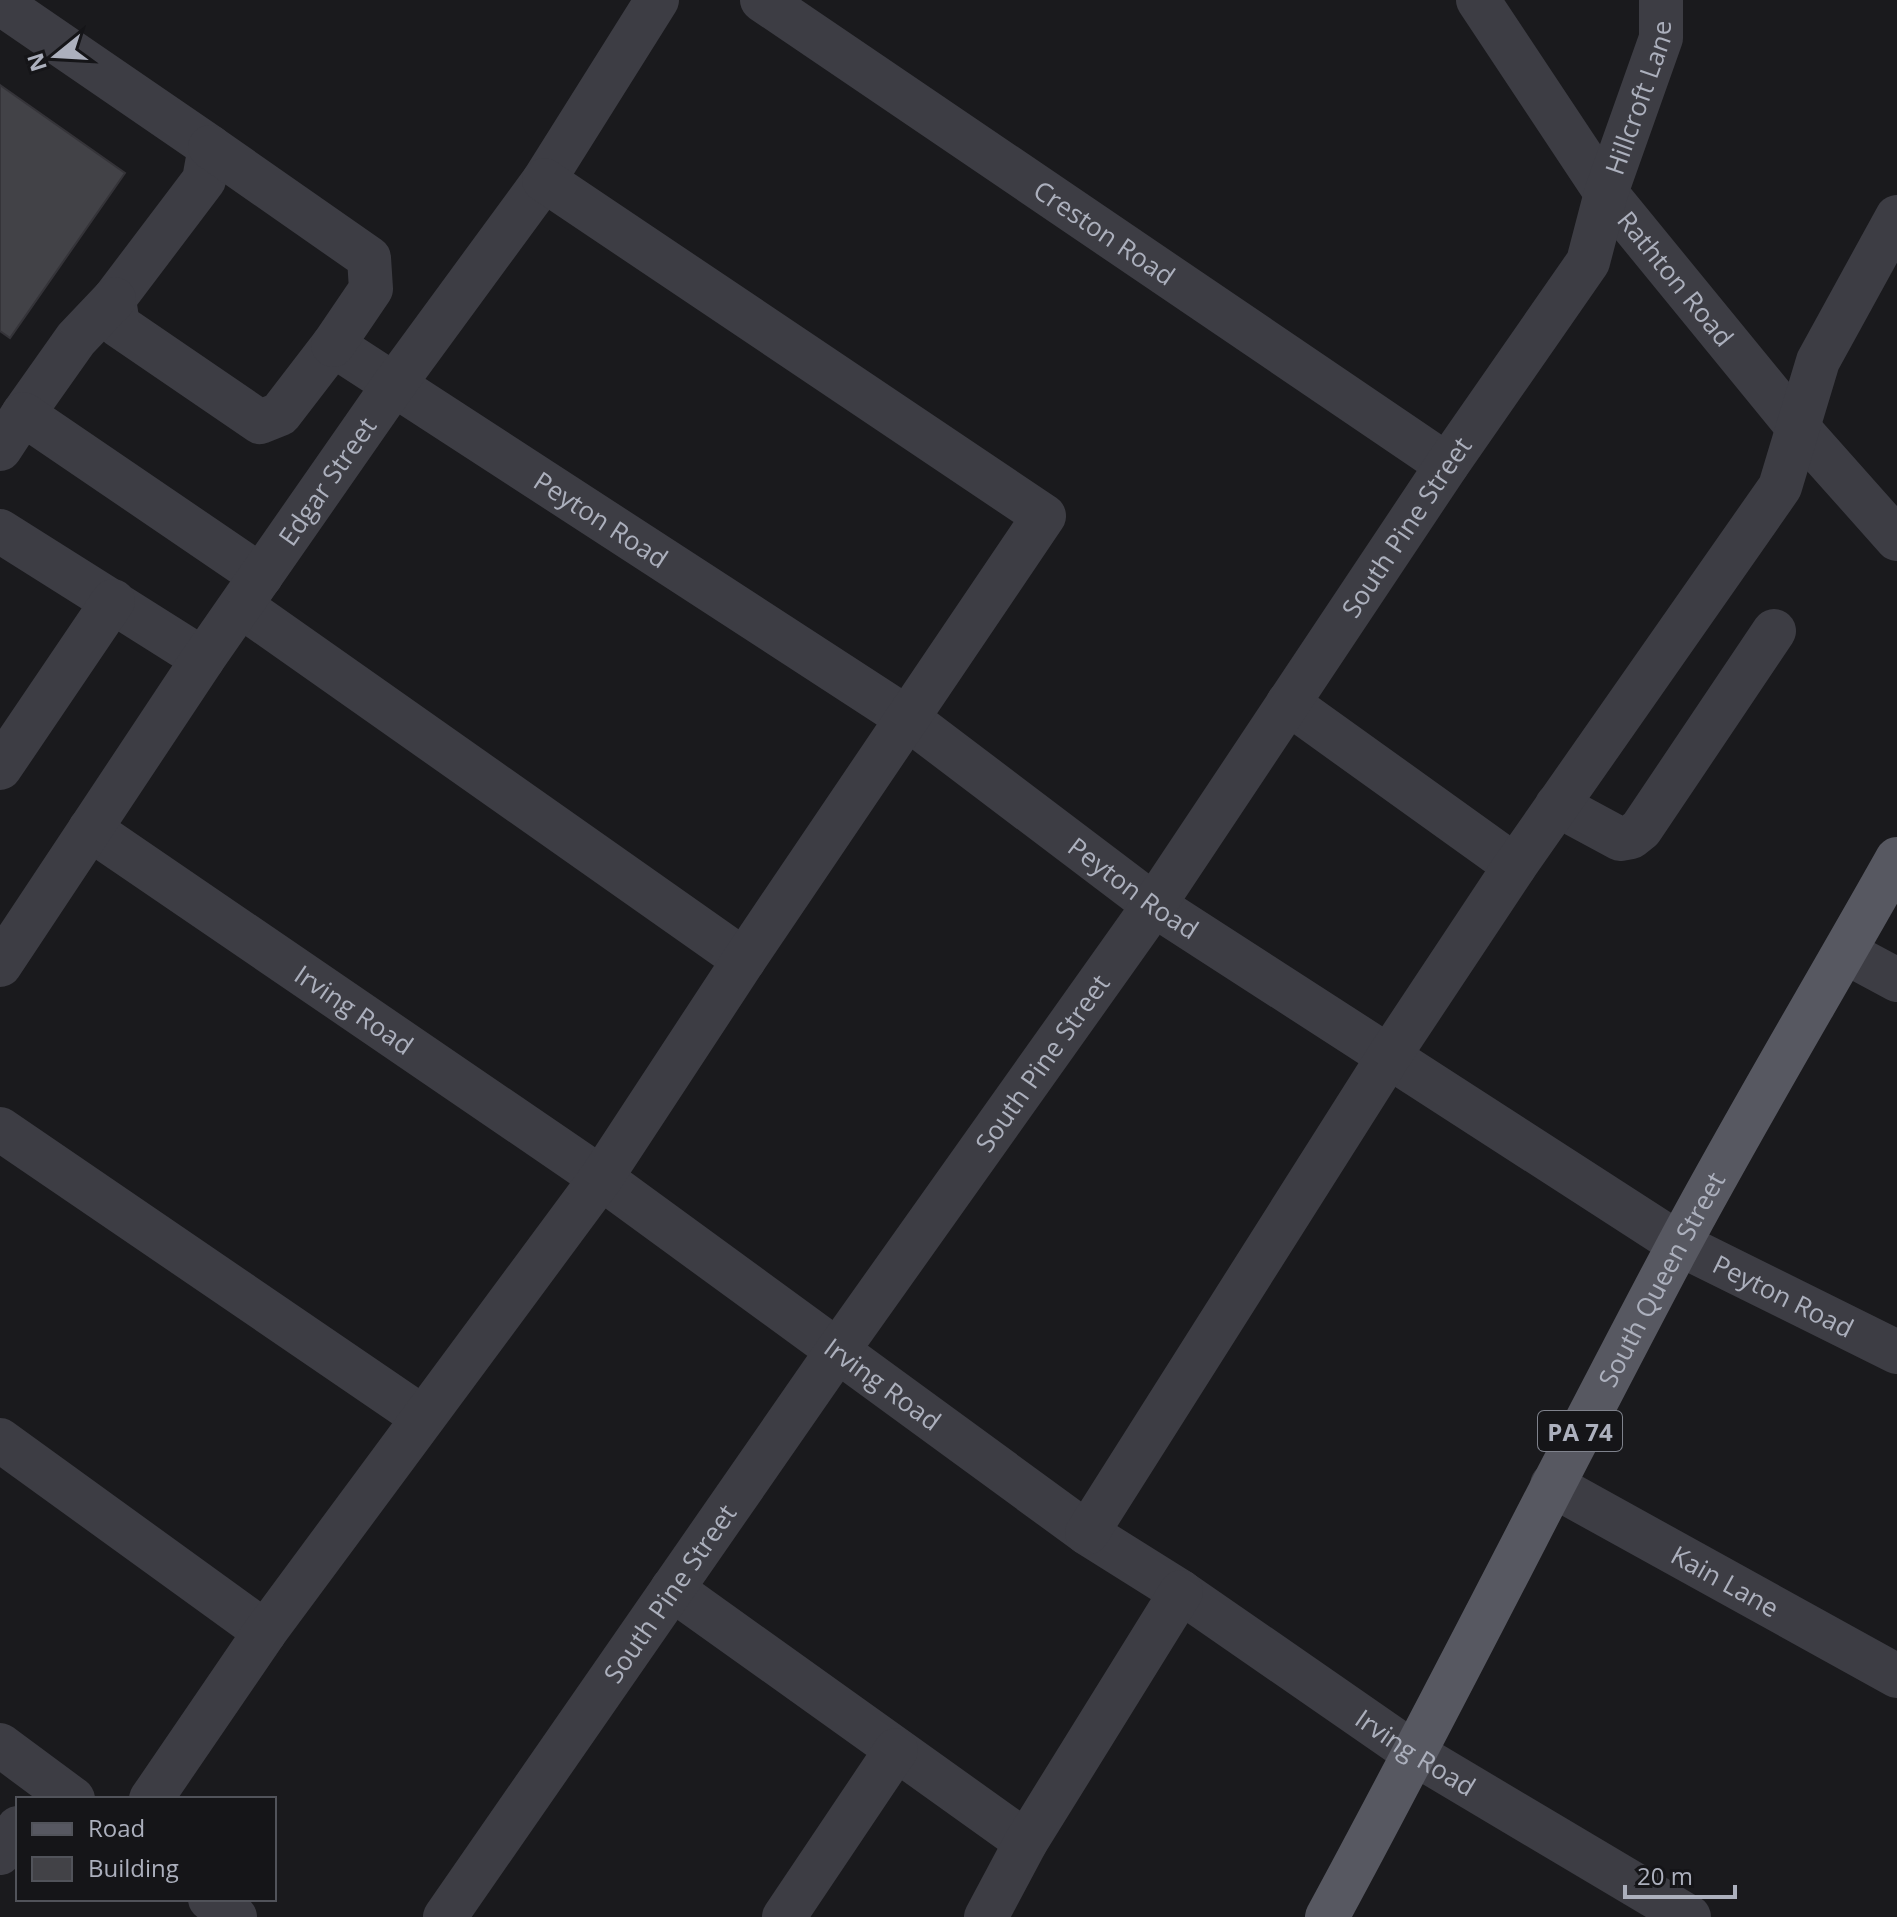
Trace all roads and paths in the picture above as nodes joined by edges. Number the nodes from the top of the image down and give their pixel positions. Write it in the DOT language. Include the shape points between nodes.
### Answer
graph roads {
  1 [pos="657,0"];
  2 [pos="762,0"];
  3 [pos="1478,0"];
  4 [pos="1661,0"];
  5 [pos="0,3"];
  6 [pos="210,147"];
  7 [pos="544,180"];
  8 [pos="1606,193"];
  9 [pos="1897,217"];
  10 [pos="114,299"];
  11 [pos="333,345"];
  12 [pos="393,386"];
  13 [pos="1799,429"];
  14 [pos="11,431"];
  15 [pos="1447,465"];
  16 [pos="0,531"];
  17 [pos="1897,539"];
  18 [pos="251,591"];
  19 [pos="113,601"];
  20 [pos="1774,631"];
  21 [pos="203,659"];
  22 [pos="1288,703"];
  23 [pos="907,718"];
  24 [pos="0,768"];
  25 [pos="1557,805"];
  26 [pos="90,829"];
  27 [pos="1897,859"];
  28 [pos="1515,866"];
  29 [pos="1154,905"];
  30 [pos="1845,952"];
  31 [pos="744,960"];
  32 [pos="0,965"];
  33 [pos="1897,980"];
  34 [pos="1389,1056"];
  35 [pos="0,1129"];
  36 [pos="601,1178"];
  37 [pos="1679,1244"];
  38 [pos="838,1350"];
  39 [pos="1897,1352"];
  40 [pos="422,1417"];
  41 [pos="0,1440"];
  42 [pos="1552,1485"];
  43 [pos="1087,1533"];
  44 [pos="672,1589"];
  45 [pos="1181,1592"];
  46 [pos="265,1632"];
  47 [pos="1897,1676"];
  48 [pos="0,1745"];
  49 [pos="896,1750"];
  50 [pos="1415,1754"];
  51 [pos="54,1793"];
  52 [pos="152,1797"];
  53 [pos="16,1831"];
  54 [pos="1026,1842"];
  55 [pos="0,1853"];
  56 [pos="213,1901"];
  57 [pos="235,1917"];
  58 [pos="445,1917"];
  59 [pos="784,1917"];
  60 [pos="986,1917"];
  61 [pos="1327,1917"];
  62 [pos="1689,1917"];
  1 -- 7 [label="street, Edgar Street"];
  2 -- 15 [label="street, Creston Road"];
  3 -- 8 [label="street, Rathton Road"];
  4 -- 8 [label="street, Hillcroft Lane" via="1661,38"];
  5 -- 6 [label="street"];
  6 -- 10 [label="street" via="204,180"];
  6 -- 11 [label="street" via="369,258 371,289"];
  7 -- 12 [label="street, Edgar Street"];
  7 -- 23 [label="street" via="1044,516"];
  8 -- 13 [label="street, Rathton Road"];
  8 -- 15 [label="street, South Pine Street" via="1588,262"];
  9 -- 13 [label="street" via="1818,361"];
  10 -- 11 [label="street" via="118,325 260,422 280,414"];
  10 -- 14 [label="street" via="76,339"];
  11 -- 12 [label="street, Peyton Road"];
  12 -- 18 [label="street, Edgar Street"];
  12 -- 23 [label="street, Peyton Road"];
  13 -- 17 [label="street, Rathton Road"];
  13 -- 25 [label="street" via="1780,487"];
  14 -- 18 [label="street"];
  15 -- 22 [label="street, South Pine Street"];
  16 -- 19 [label="street"];
  18 -- 21 [label="street, Edgar Street"];
  18 -- 31 [label="street"];
  19 -- 21 [label="street"];
  19 -- 24 [label="street"];
  20 -- 25 [label="street" via="1641,829 1620,839"];
  21 -- 26 [label="street, Edgar Street"];
  22 -- 28 [label="street"];
  22 -- 29 [label="street, South Pine Street"];
  23 -- 29 [label="street, Peyton Road"];
  23 -- 31 [label="street"];
  25 -- 28 [label="street"];
  26 -- 32 [label="street, Edgar Street"];
  26 -- 36 [label="street, Irving Road"];
  27 -- 30 [label="main road, South Queen Street / PA 74"];
  28 -- 34 [label="street"];
  29 -- 34 [label="street, Peyton Road"];
  29 -- 38 [label="street, South Pine Street"];
  30 -- 33 [label="street"];
  30 -- 37 [label="main road, South Queen Street / PA 74"];
  31 -- 36 [label="street"];
  34 -- 37 [label="street, Peyton Road"];
  34 -- 43 [label="street"];
  35 -- 40 [label="street"];
  36 -- 38 [label="street, Irving Road"];
  36 -- 40 [label="street"];
  37 -- 39 [label="street, Peyton Road"];
  37 -- 42 [label="main road, South Queen Street / PA 74"];
  38 -- 43 [label="street, Irving Road"];
  38 -- 44 [label="street, South Pine Street"];
  40 -- 46 [label="street"];
  41 -- 46 [label="street"];
  42 -- 47 [label="street, Kain Lane"];
  42 -- 50 [label="main road, South Queen Street / PA 74"];
  43 -- 45 [label="street, Irving Road"];
  44 -- 49 [label="street"];
  44 -- 58 [label="street, South Pine Street"];
  45 -- 50 [label="street, Irving Road"];
  45 -- 54 [label="street"];
  46 -- 52 [label="street"];
  48 -- 51 [label="street"];
  49 -- 54 [label="street"];
  49 -- 59 [label="street"];
  50 -- 61 [label="main road, South Queen Street / PA 74"];
  50 -- 62 [label="street, Irving Road"];
  53 -- 55 [label="street"];
  54 -- 60 [label="street"];
  56 -- 57 [label="street"];
}
